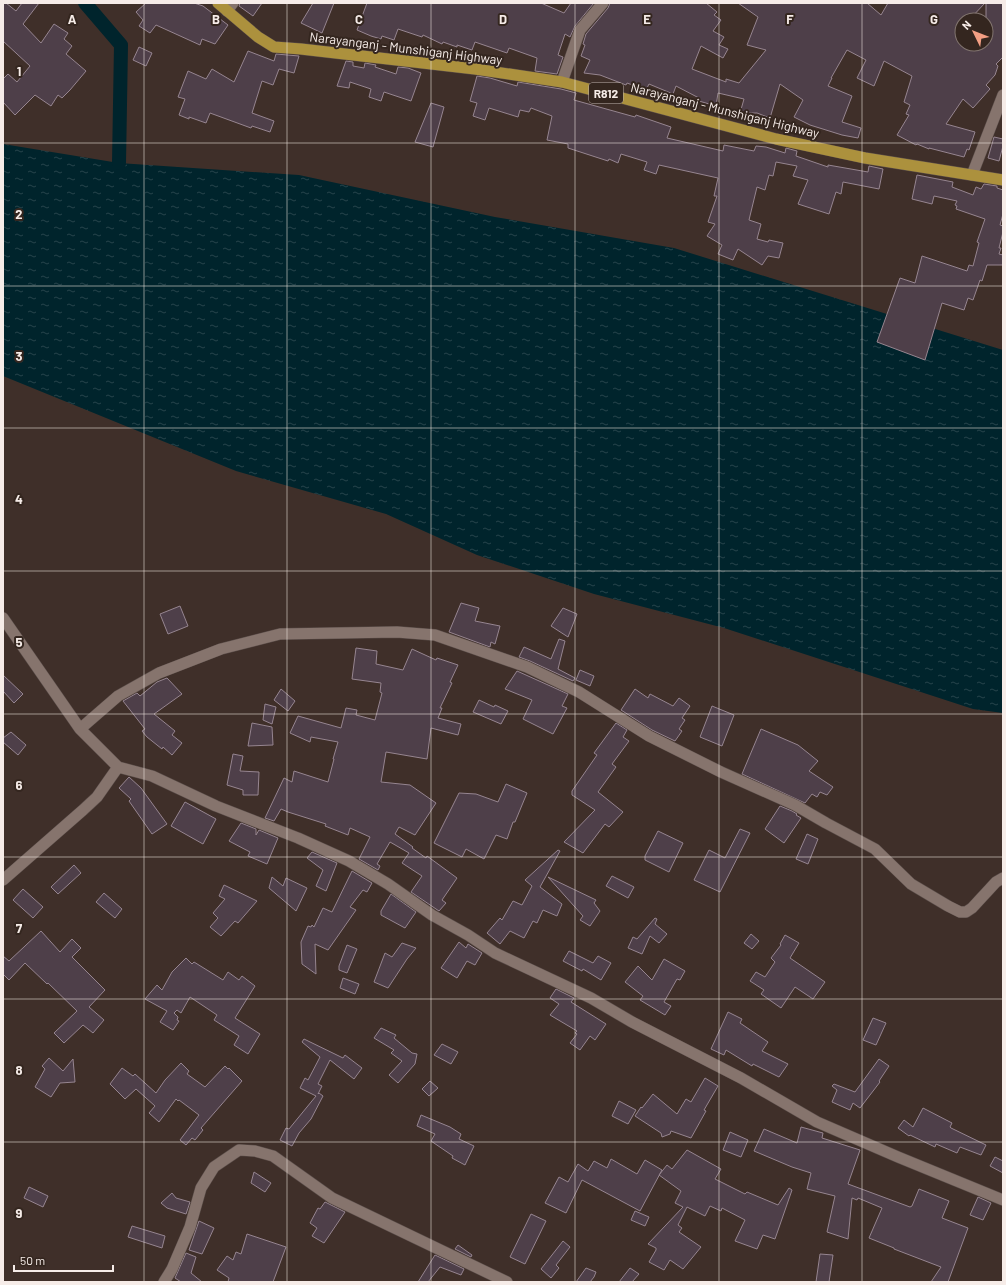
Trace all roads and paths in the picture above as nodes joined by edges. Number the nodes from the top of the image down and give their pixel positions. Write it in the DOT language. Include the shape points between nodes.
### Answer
graph roads {
  1 [pos="218,3"];
  2 [pos="603,3"];
  3 [pos="230,7"];
  4 [pos="562,82"];
  5 [pos="1003,95"];
  6 [pos="972,175"];
  7 [pos="1003,180"];
  8 [pos="3,618"];
  9 [pos="80,729"];
  10 [pos="118,766"];
  11 [pos="1003,878"];
  12 [pos="3,880"];
  13 [pos="1003,1200"];
  14 [pos="164,1282"];
  15 [pos="507,1282"];
  1 -- 3 [label="main road, Narayanganj - Munshiganj Highway / R812"];
  2 -- 4 [label="street" via="580,30"];
  3 -- 4 [label="main road, Narayanganj - Munshiganj Highway / R812" via="258,37 274,47 467,68"];
  4 -- 6 [label="main road, Narayanganj - Munshiganj Highway / R812" via="776,139 865,158"];
  5 -- 6 [label="street"];
  6 -- 7 [label="main road, Narayanganj - Munshiganj Highway / R812"];
  8 -- 9 [label="street"];
  9 -- 10 [label="street"];
  9 -- 11 [label="street" via="118,696 158,673 229,647 280,634 397,632 435,635 527,667 579,692 649,736 795,805 875,849 912,884 960,912 972,908"];
  10 -- 12 [label="street" via="88,806"];
  10 -- 13 [label="street" via="152,776 216,806 349,861 495,953 591,998 817,1122"];
  14 -- 15 [label="street" via="190,1226 201,1188 214,1167 239,1150 273,1156 332,1198"];
}
